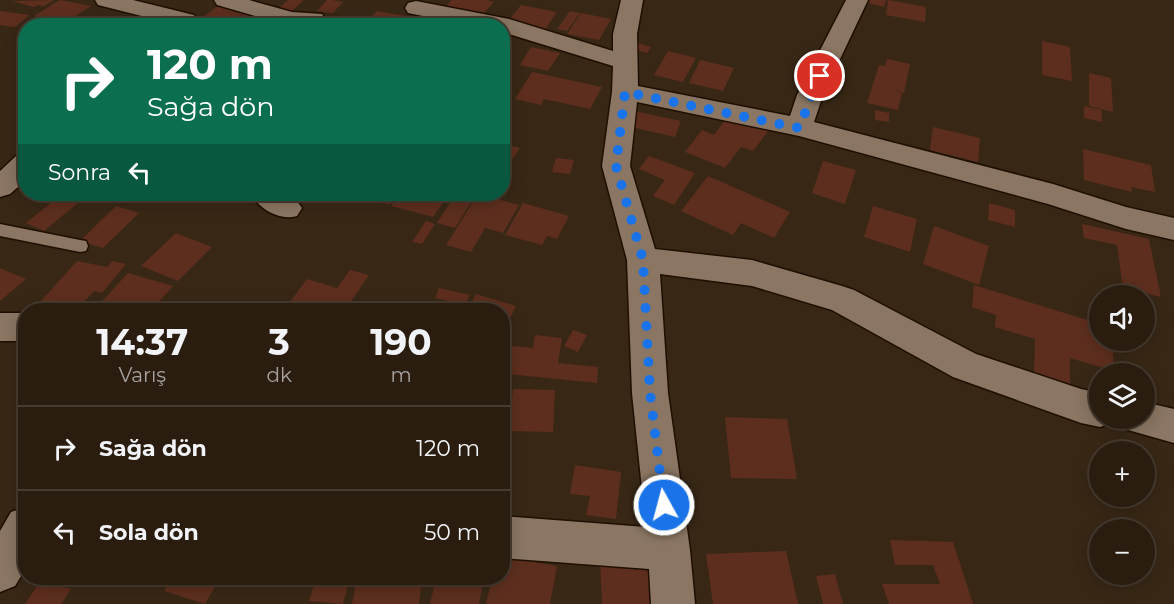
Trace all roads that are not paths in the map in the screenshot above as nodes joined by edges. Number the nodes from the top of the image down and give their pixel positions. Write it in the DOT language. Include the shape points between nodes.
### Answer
graph roads {
  1 [pos="106,0"];
  2 [pos="214,0"];
  3 [pos="225,0"];
  4 [pos="632,0"];
  5 [pos="857,0"];
  6 [pos="416,8"];
  7 [pos="166,18"];
  8 [pos="190,18"];
  9 [pos="288,18"];
  10 [pos="469,18"];
  11 [pos="510,28"];
  12 [pos="625,77"];
  13 [pos="799,128"];
  14 [pos="18,170"];
  15 [pos="0,187"];
  16 [pos="1174,229"];
  17 [pos="0,230"];
  18 [pos="80,246"];
  19 [pos="643,260"];
  20 [pos="0,327"];
  21 [pos="18,327"];
  22 [pos="1089,408"];
  23 [pos="1155,421"];
  24 [pos="1174,426"];
  25 [pos="510,538"];
  26 [pos="18,541"];
  27 [pos="669,550"];
  28 [pos="0,571"];
  29 [pos="673,604"];
  1 -- 7 [label="street"];
  2 -- 8 [label="street"];
  3 -- 9 [label="street"];
  4 -- 12 [label="street" via="625,34"];
  5 -- 13 [label="street" via="810,95"];
  6 -- 10 [label="street"];
  11 -- 12 [label="street"];
  12 -- 13 [label="street"];
  12 -- 19 [label="street" via="616,166"];
  13 -- 16 [label="street"];
  14 -- 15 [label="street"];
  17 -- 18 [label="lane"];
  19 -- 22 [label="street" via="752,273 842,299 965,366"];
  19 -- 27 [label="street" via="650,393"];
  20 -- 21 [label="street"];
  23 -- 24 [label="street"];
  25 -- 27 [label="street"];
  26 -- 28 [label="street"];
  27 -- 29 [label="street"];
}
